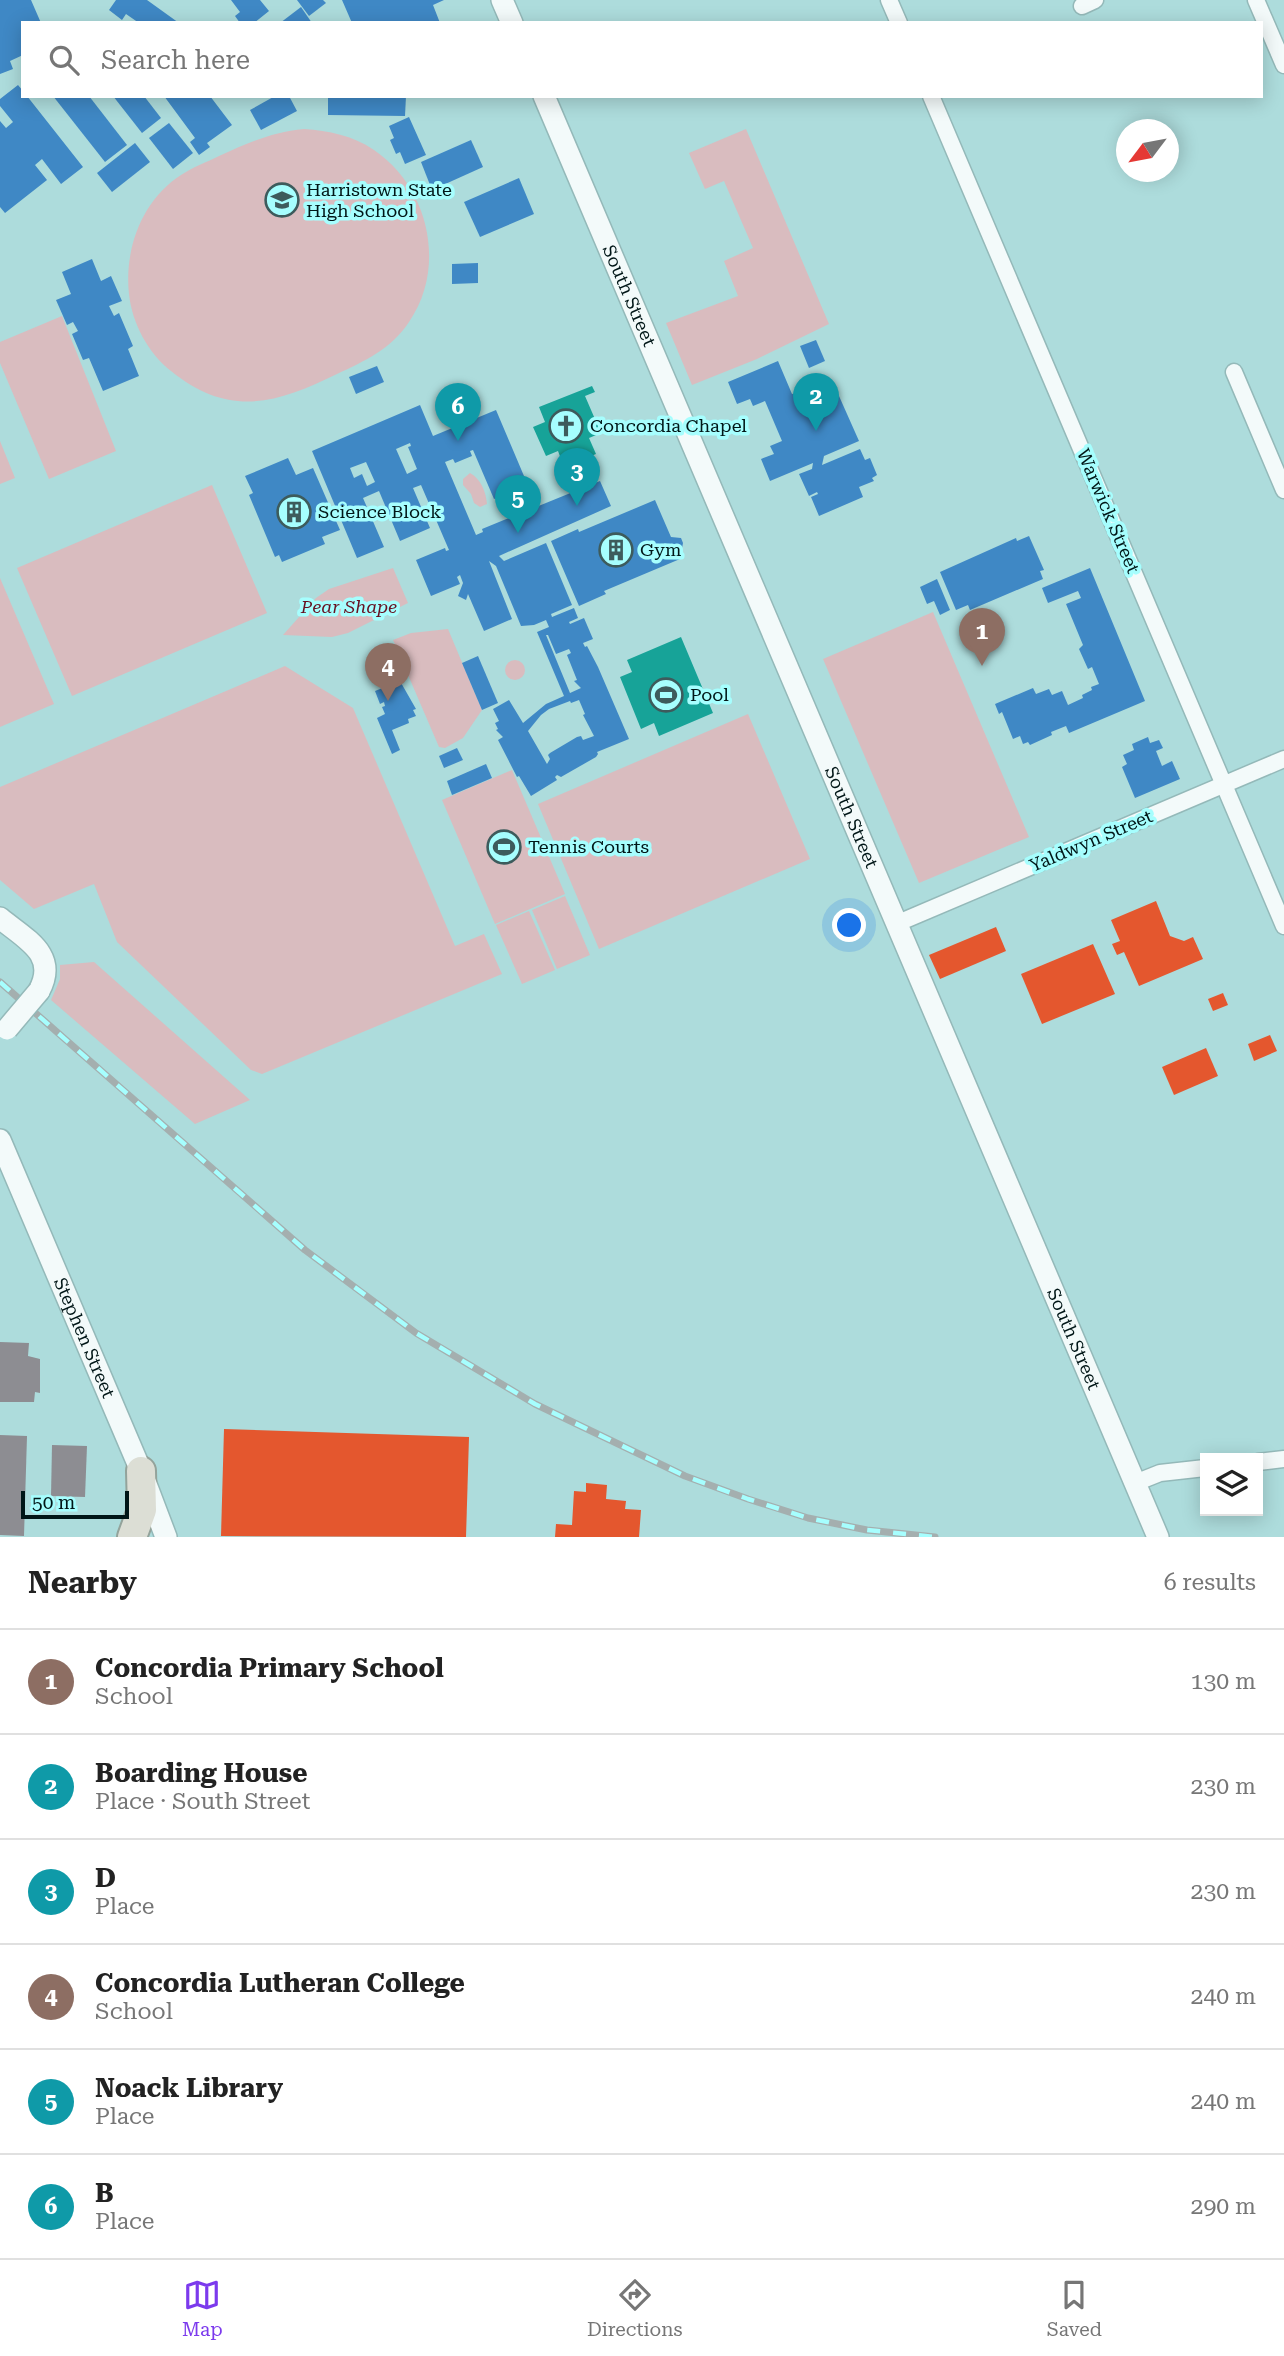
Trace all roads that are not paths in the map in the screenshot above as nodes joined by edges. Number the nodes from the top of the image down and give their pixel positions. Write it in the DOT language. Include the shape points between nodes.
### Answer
graph roads {
  1 [pos="502,0"];
  2 [pos="889,0"];
  3 [pos="1256,0"];
  4 [pos="511,21"];
  5 [pos="898,21"];
  6 [pos="1284,65"];
  7 [pos="545,98"];
  8 [pos="932,98"];
  9 [pos="1234,372"];
  10 [pos="1284,490"];
  11 [pos="1284,759"];
  12 [pos="1224,784"];
  13 [pos="0,918"];
  14 [pos="898,923"];
  15 [pos="1284,926"];
  16 [pos="3,1033"];
  17 [pos="0,1140"];
  18 [pos="1284,1459"];
  19 [pos="1263,1461"];
  20 [pos="1200,1469"];
  21 [pos="141,1471"];
  22 [pos="1135,1483"];
  23 [pos="132,1537"];
  24 [pos="166,1537"];
  25 [pos="1158,1537"];
  1 -- 4 [label="street"];
  2 -- 5 [label="street"];
  3 -- 6 [label="street"];
  7 -- 14 [label="street, South Street"];
  8 -- 12 [label="street, Warwick Street"];
  9 -- 10 [label="street"];
  11 -- 12 [label="street, Yaldwyn Street"];
  12 -- 14 [label="street, Yaldwyn Street"];
  12 -- 15 [label="street, Warwick Street"];
  13 -- 16 [label="street, bridge" via="39,951 47,969 39,991"];
  14 -- 22 [label="street, South Street"];
  17 -- 21 [label="street, Stephen Street"];
  18 -- 19 [label="street"];
  20 -- 22 [label="street" via="1160,1473"];
  21 -- 23 [label="highway" via="142,1510"];
  21 -- 24 [label="street, Stephen Street"];
  22 -- 25 [label="street, South Street"];
}
